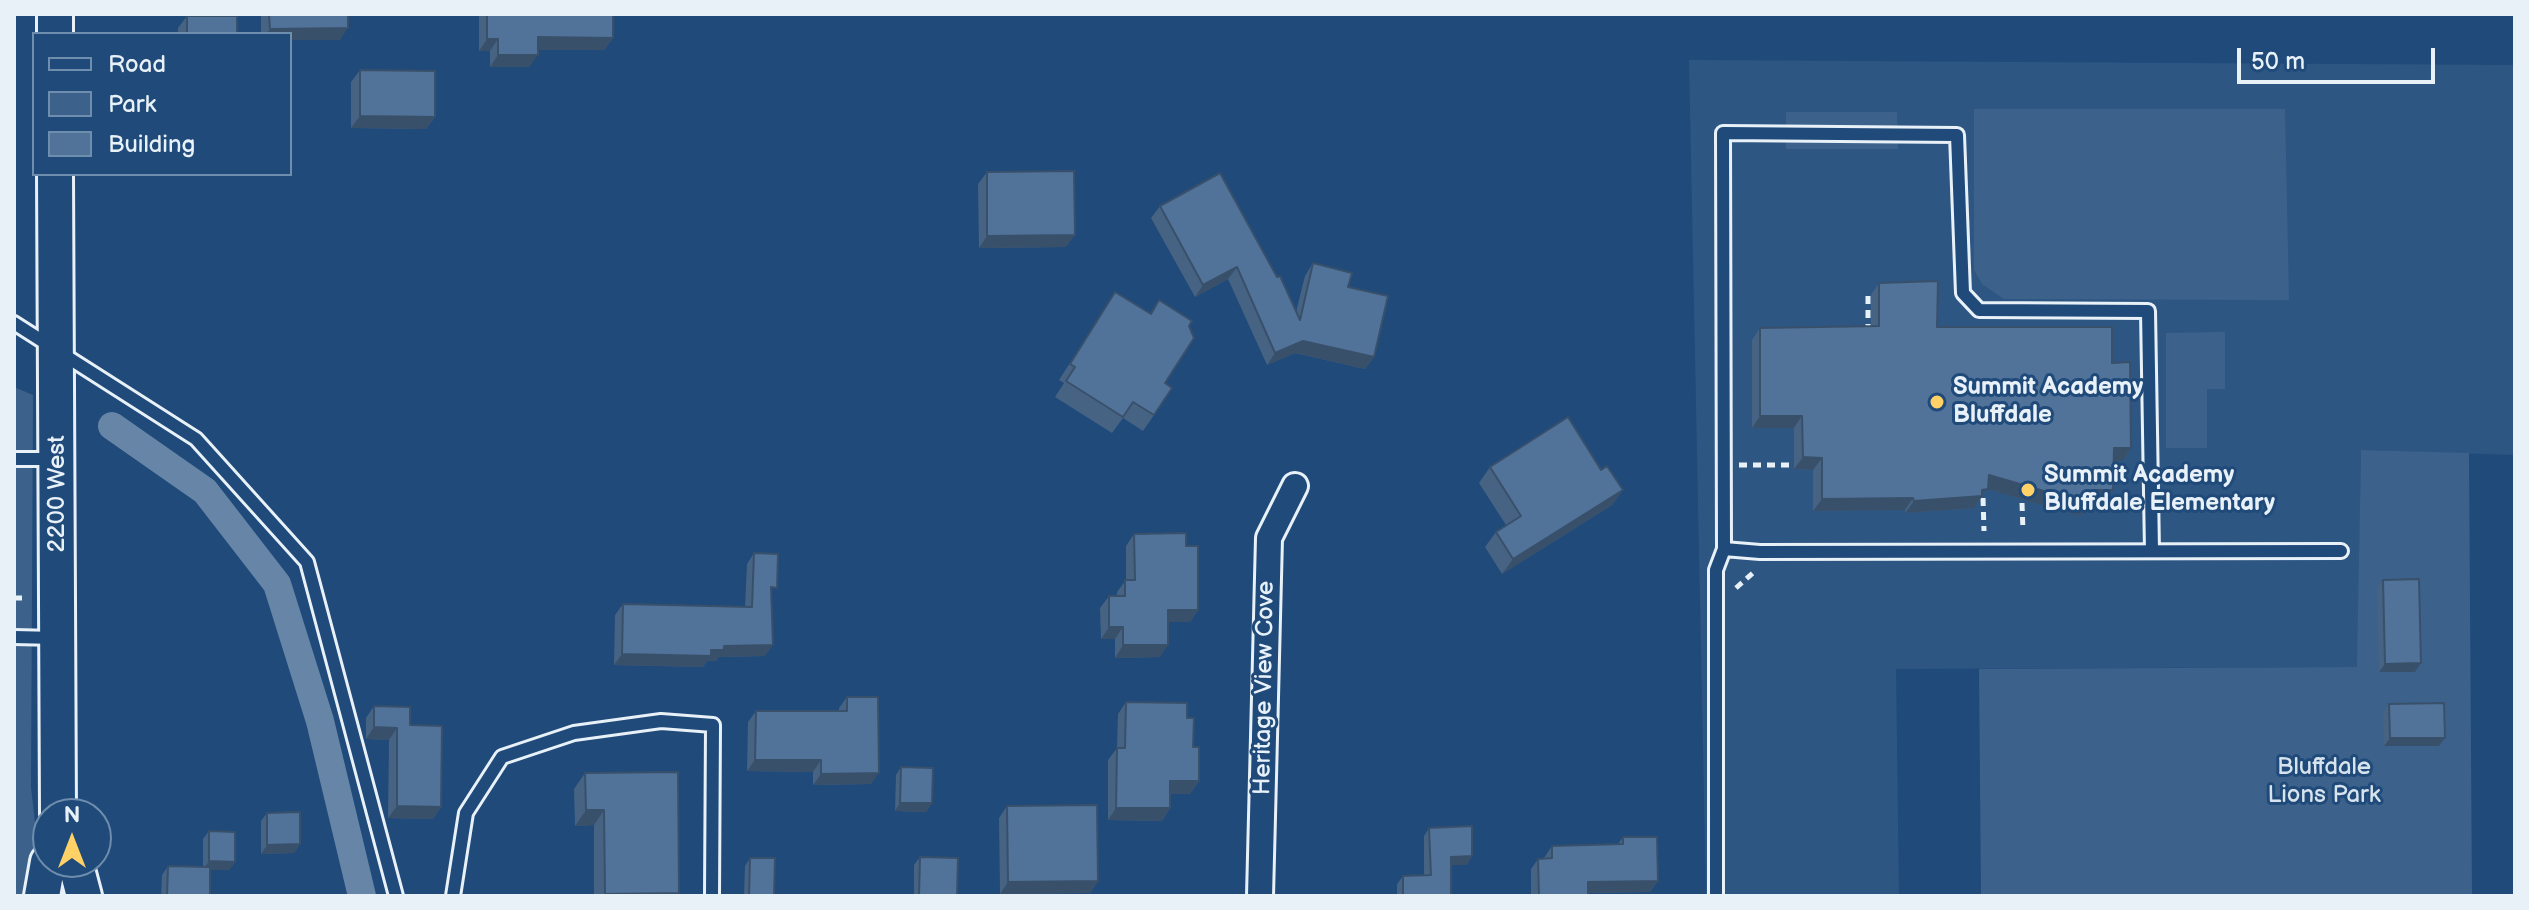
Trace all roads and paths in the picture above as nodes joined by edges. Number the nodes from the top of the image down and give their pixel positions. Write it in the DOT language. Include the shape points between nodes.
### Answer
graph roads {
  1 [pos="55,176"];
  2 [pos="1883,295"];
  3 [pos="14,323"];
  4 [pos="1854,337"];
  5 [pos="57,349"];
  6 [pos="1738,449"];
  7 [pos="14,459"];
  8 [pos="59,459"];
  9 [pos="1738,465"];
  10 [pos="1791,465"];
  11 [pos="1738,476"];
  12 [pos="1295,486"];
  13 [pos="1983,498"];
  14 [pos="2022,503"];
  15 [pos="1969,531"];
  16 [pos="1984,531"];
  17 [pos="1997,531"];
  18 [pos="2010,531"];
  19 [pos="2023,531"];
  20 [pos="2038,531"];
  21 [pos="1724,549"];
  22 [pos="2152,551"];
  23 [pos="2341,551"];
  24 [pos="14,598"];
  25 [pos="25,598"];
  26 [pos="14,637"];
  27 [pos="58,638"];
  28 [pos="58,798"];
  29 [pos="396,896"];
  30 [pos="453,896"];
  31 [pos="712,896"];
  32 [pos="1260,896"];
  33 [pos="1716,896"];
  1 -- 5 [label="street, 2200 West"];
  2 -- 4 [label="path" via="1868,295 1868,337"];
  3 -- 5 [label="lane"];
  5 -- 8 [label="street, 2200 West"];
  5 -- 29 [label="lane" via="196,439 307,562"];
  6 -- 9 [label="path"];
  7 -- 8 [label="lane"];
  8 -- 27 [label="street, 2200 West"];
  9 -- 10 [label="path"];
  9 -- 11 [label="path"];
  12 -- 32 [label="street, Heritage View Cove" via="1269,538"];
  13 -- 16 [label="path"];
  14 -- 19 [label="path"];
  15 -- 16 [label="path"];
  16 -- 17 [label="path"];
  18 -- 19 [label="path"];
  19 -- 20 [label="path"];
  21 -- 22 [label="lane"];
  21 -- 22 [label="lane" via="1723,133 1957,135 1963,293 1979,310 2148,311"];
  21 -- 33 [label="lane" via="1716,570"];
  22 -- 23 [label="lane"];
  24 -- 25 [label="path"];
  26 -- 27 [label="lane"];
  27 -- 28 [label="street, 2200 West"];
  30 -- 31 [label="lane" via="466,813 502,757 574,733 661,721 713,725"];
}
